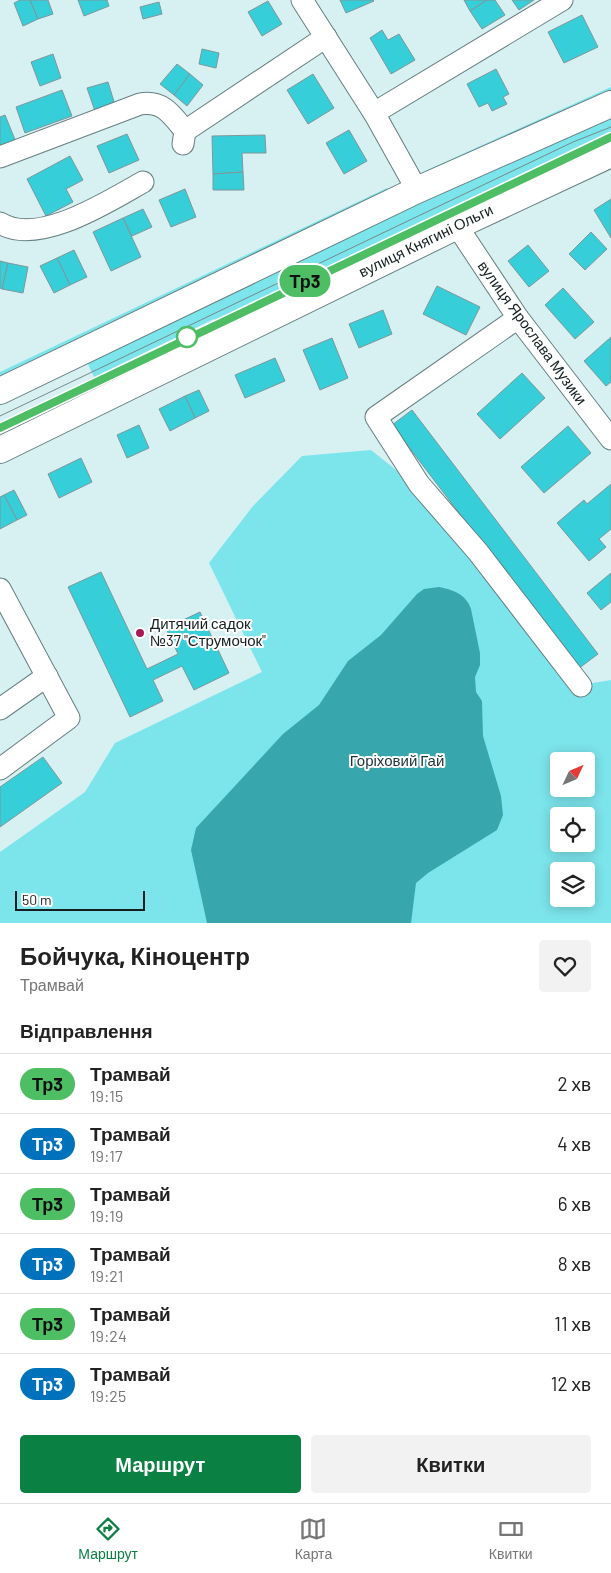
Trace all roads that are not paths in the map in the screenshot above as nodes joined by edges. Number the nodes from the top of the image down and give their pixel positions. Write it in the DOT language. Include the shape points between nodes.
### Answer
graph roads {
  1 [pos="302,0"];
  2 [pos="562,0"];
  3 [pos="326,37"];
  4 [pos="611,104"];
  5 [pos="374,113"];
  6 [pos="611,154"];
  7 [pos="0,157"];
  8 [pos="143,182"];
  9 [pos="417,190"];
  10 [pos="0,223"];
  11 [pos="457,226"];
  12 [pos="518,318"];
  13 [pos="0,391"];
  14 [pos="607,425"];
  15 [pos="0,450"];
  16 [pos="1,594"];
  17 [pos="47,676"];
  18 [pos="581,686"];
  19 [pos="0,709"];
  20 [pos="0,768"];
  1 -- 3 [label="street"];
  2 -- 5 [label="street"];
  3 -- 5 [label="street"];
  3 -- 7 [label="street" via="184,138 169,111 152,102"];
  4 -- 9 [label="main road"];
  5 -- 9 [label="street"];
  6 -- 11 [label="main road, вулиця Княгині Ольги"];
  8 -- 10 [label="street" via="104,204 46,228 10,229"];
  9 -- 13 [label="main road"];
  11 -- 12 [label="street, вулиця Ярослава Музики"];
  11 -- 15 [label="main road, вулиця Княгині Ольги"];
  12 -- 14 [label="street, вулиця Ярослава Музики"];
  12 -- 18 [label="street" via="376,417 419,484 478,552"];
  16 -- 17 [label="street"];
  17 -- 19 [label="street"];
  17 -- 20 [label="street" via="69,718"];
}
